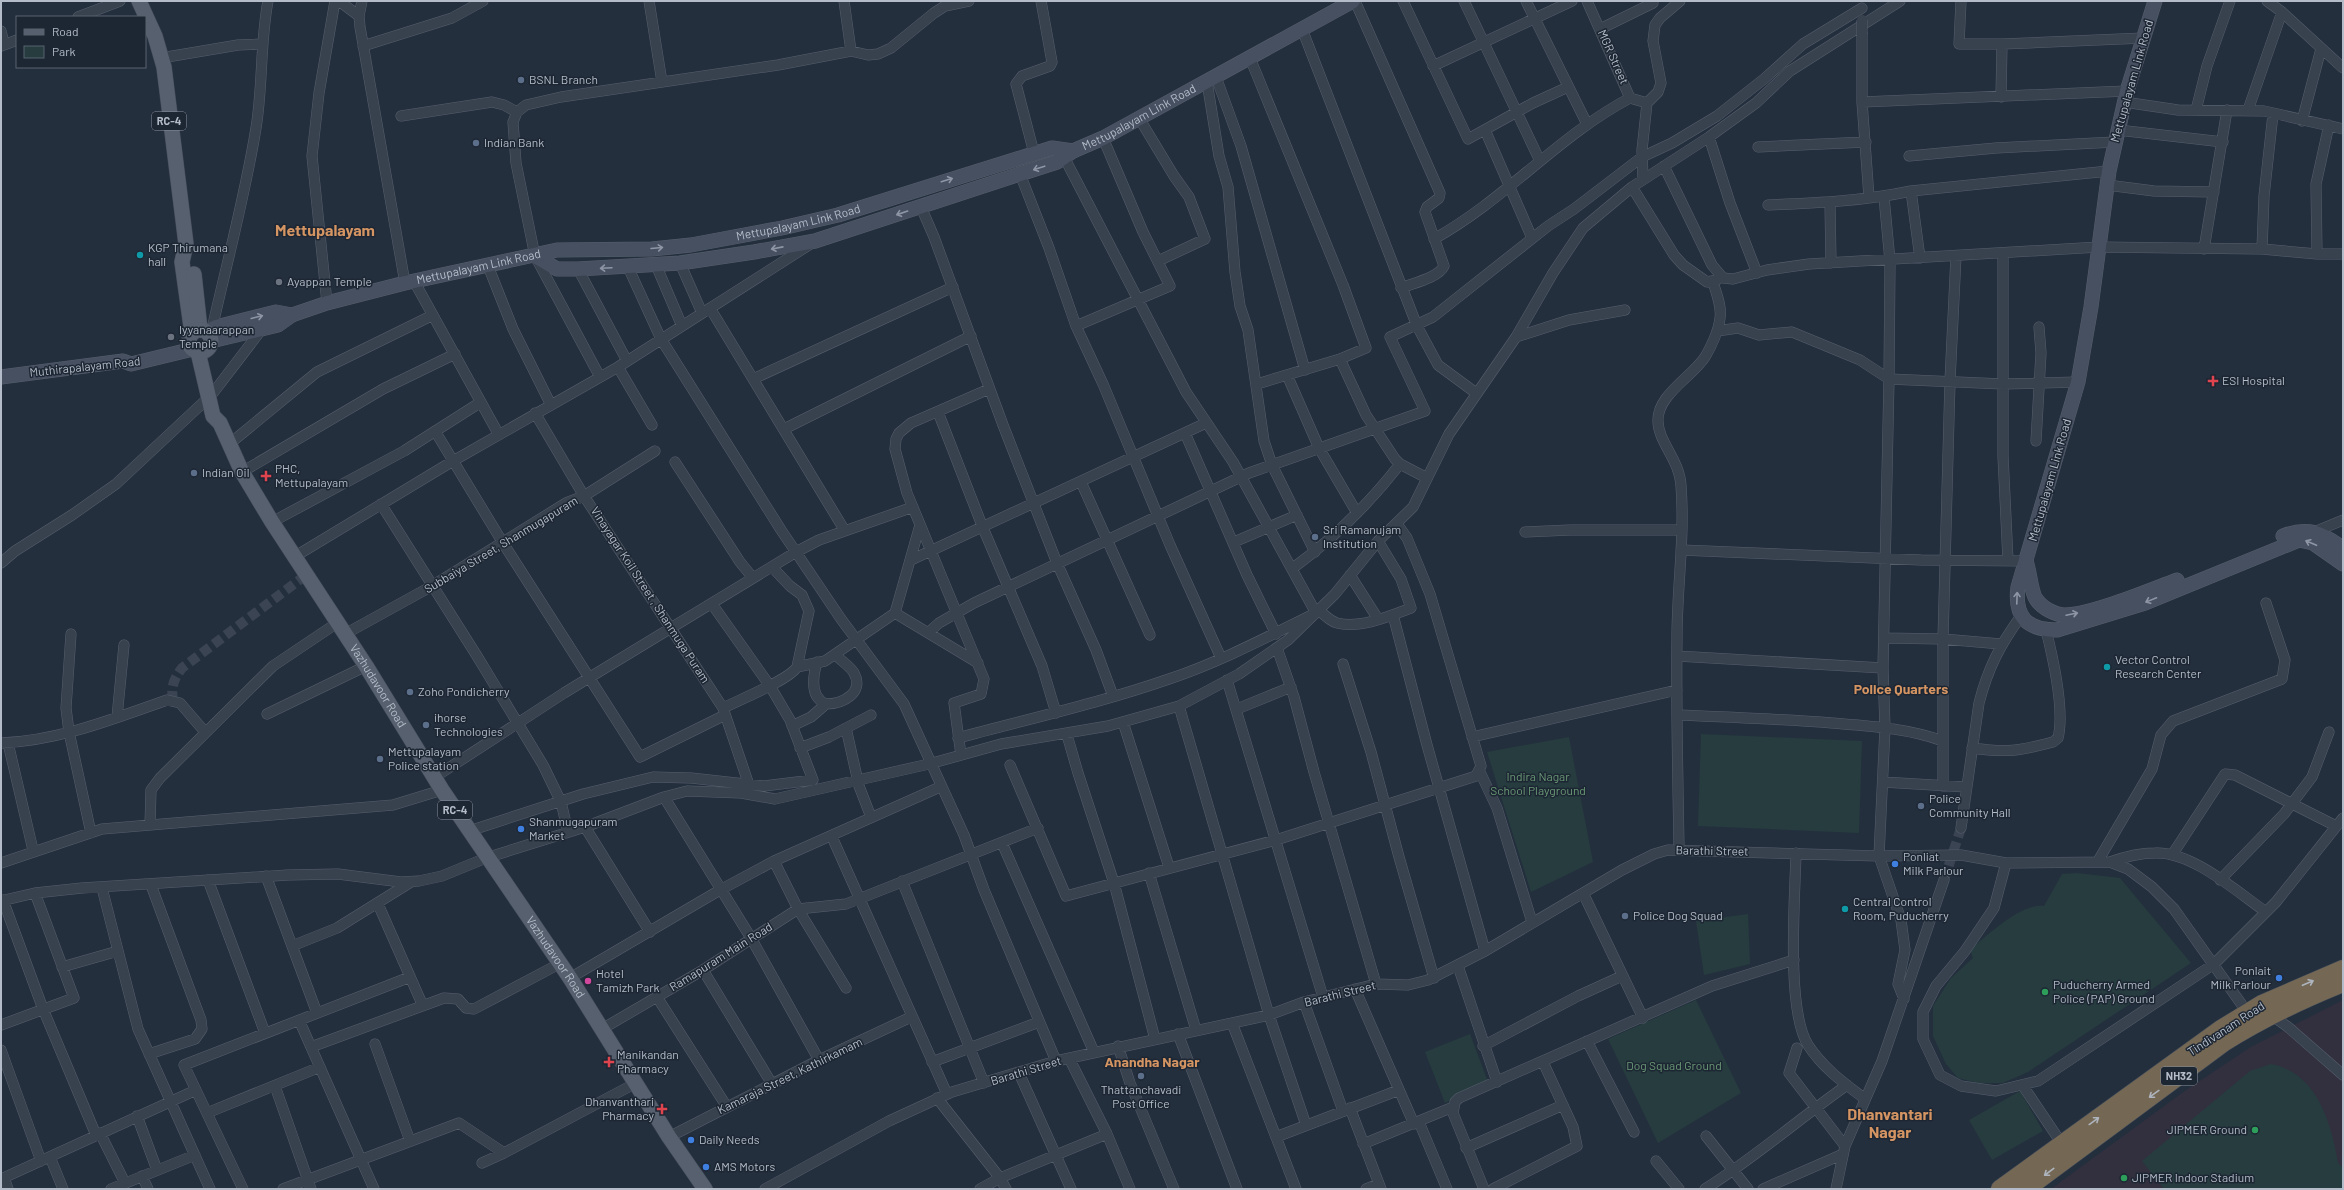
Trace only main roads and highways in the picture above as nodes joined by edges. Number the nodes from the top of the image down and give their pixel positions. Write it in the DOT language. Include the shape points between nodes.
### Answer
graph roads {
  1 [pos="139,1"];
  2 [pos="146,16"];
  3 [pos="146,16"];
  4 [pos="2343,969"];
  5 [pos="2343,983"];
  6 [pos="2066,1150"];
  7 [pos="705,1189"];
  8 [pos="2000,1189"];
  9 [pos="2026,1189"];
  1 -- 2 [label="main road, Vazhudavoor Road / RC-4"];
  3 -- 7 [label="main road, Vazhudavoor Road / RC-4" via="161,58 186,244 182,262 210,396 220,413 220,423 228,445 294,558 366,666 438,784 570,978"];
  6 -- 4 [label="highway, Tindivanam Road / NH32, one-way" via="2247,1012"];
  5 -- 6 [label="highway, NH32, one-way" via="2223,1043"];
  6 -- 8 [label="highway, Tindivanam Road / NH32"];
  6 -- 9 [label="highway, NH32, one-way"];
}
